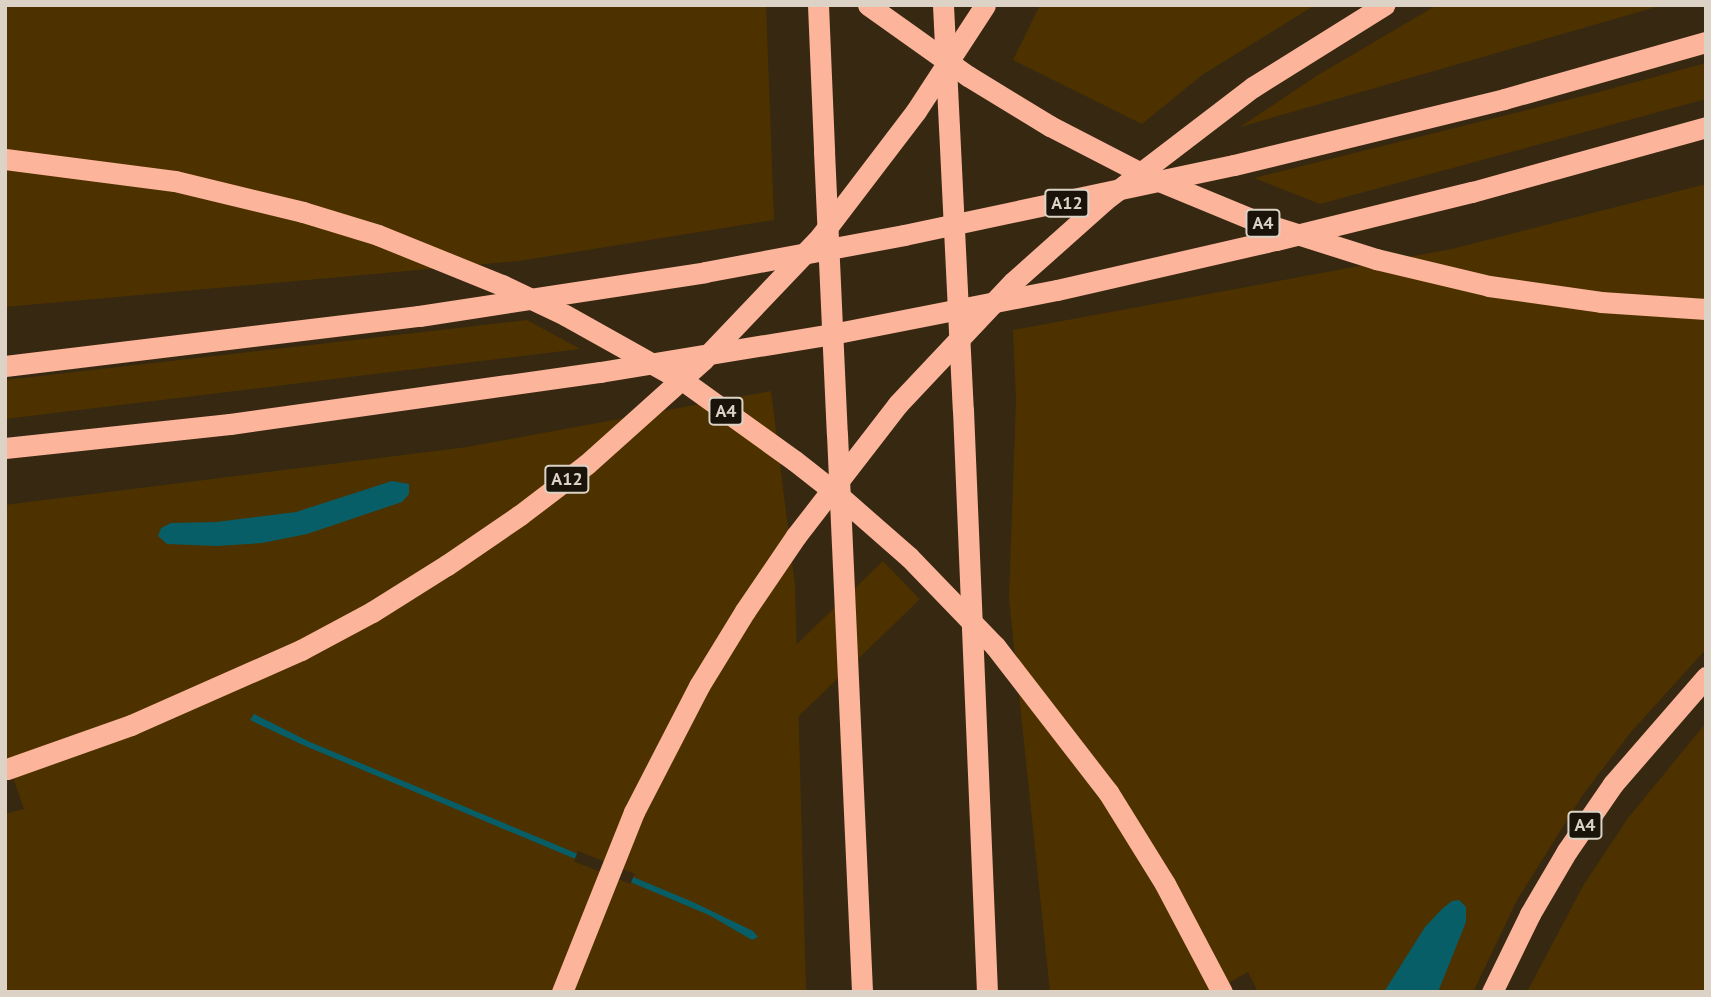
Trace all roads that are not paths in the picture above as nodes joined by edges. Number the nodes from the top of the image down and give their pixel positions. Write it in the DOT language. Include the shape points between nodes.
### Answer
graph roads {
  1 [pos="818,5"];
  2 [pos="868,5"];
  3 [pos="943,5"];
  4 [pos="985,5"];
  5 [pos="1384,5"];
  6 [pos="1706,42"];
  7 [pos="1706,127"];
  8 [pos="5,159"];
  9 [pos="1114,192"];
  10 [pos="1706,309"];
  11 [pos="5,366"];
  12 [pos="5,448"];
  13 [pos="1706,677"];
  14 [pos="6,769"];
  15 [pos="562,992"];
  16 [pos="862,992"];
  17 [pos="987,992"];
  18 [pos="1222,992"];
  19 [pos="1492,992"];
  1 -- 16 [label="highway, bridge"];
  2 -- 10 [label="highway, A4, bridge" via="1049,126 1159,181 1256,221 1376,260 1489,285 1601,302"];
  3 -- 17 [label="highway, bridge"];
  4 -- 14 [label="highway, A12, bridge" via="916,111 820,237 703,360 587,464 447,565 301,650 131,725"];
  5 -- 9 [label="highway, A12, bridge" via="1253,87"];
  6 -- 9 [label="highway, A12" via="1504,99"];
  7 -- 12 [label="highway" via="1276,240 853,330 463,392"];
  8 -- 18 [label="highway, A4, bridge" via="175,181 378,235 565,314 623,345 730,414 873,526 995,646 1108,792 1166,884"];
  9 -- 11 [label="highway, A12" via="608,288 419,316"];
  9 -- 15 [label="highway, A12, bridge" via="1013,282 954,344 858,453 796,536 738,622 655,768 614,856"];
  13 -- 19 [label="highway, A4" via="1613,784 1567,851"];
}
